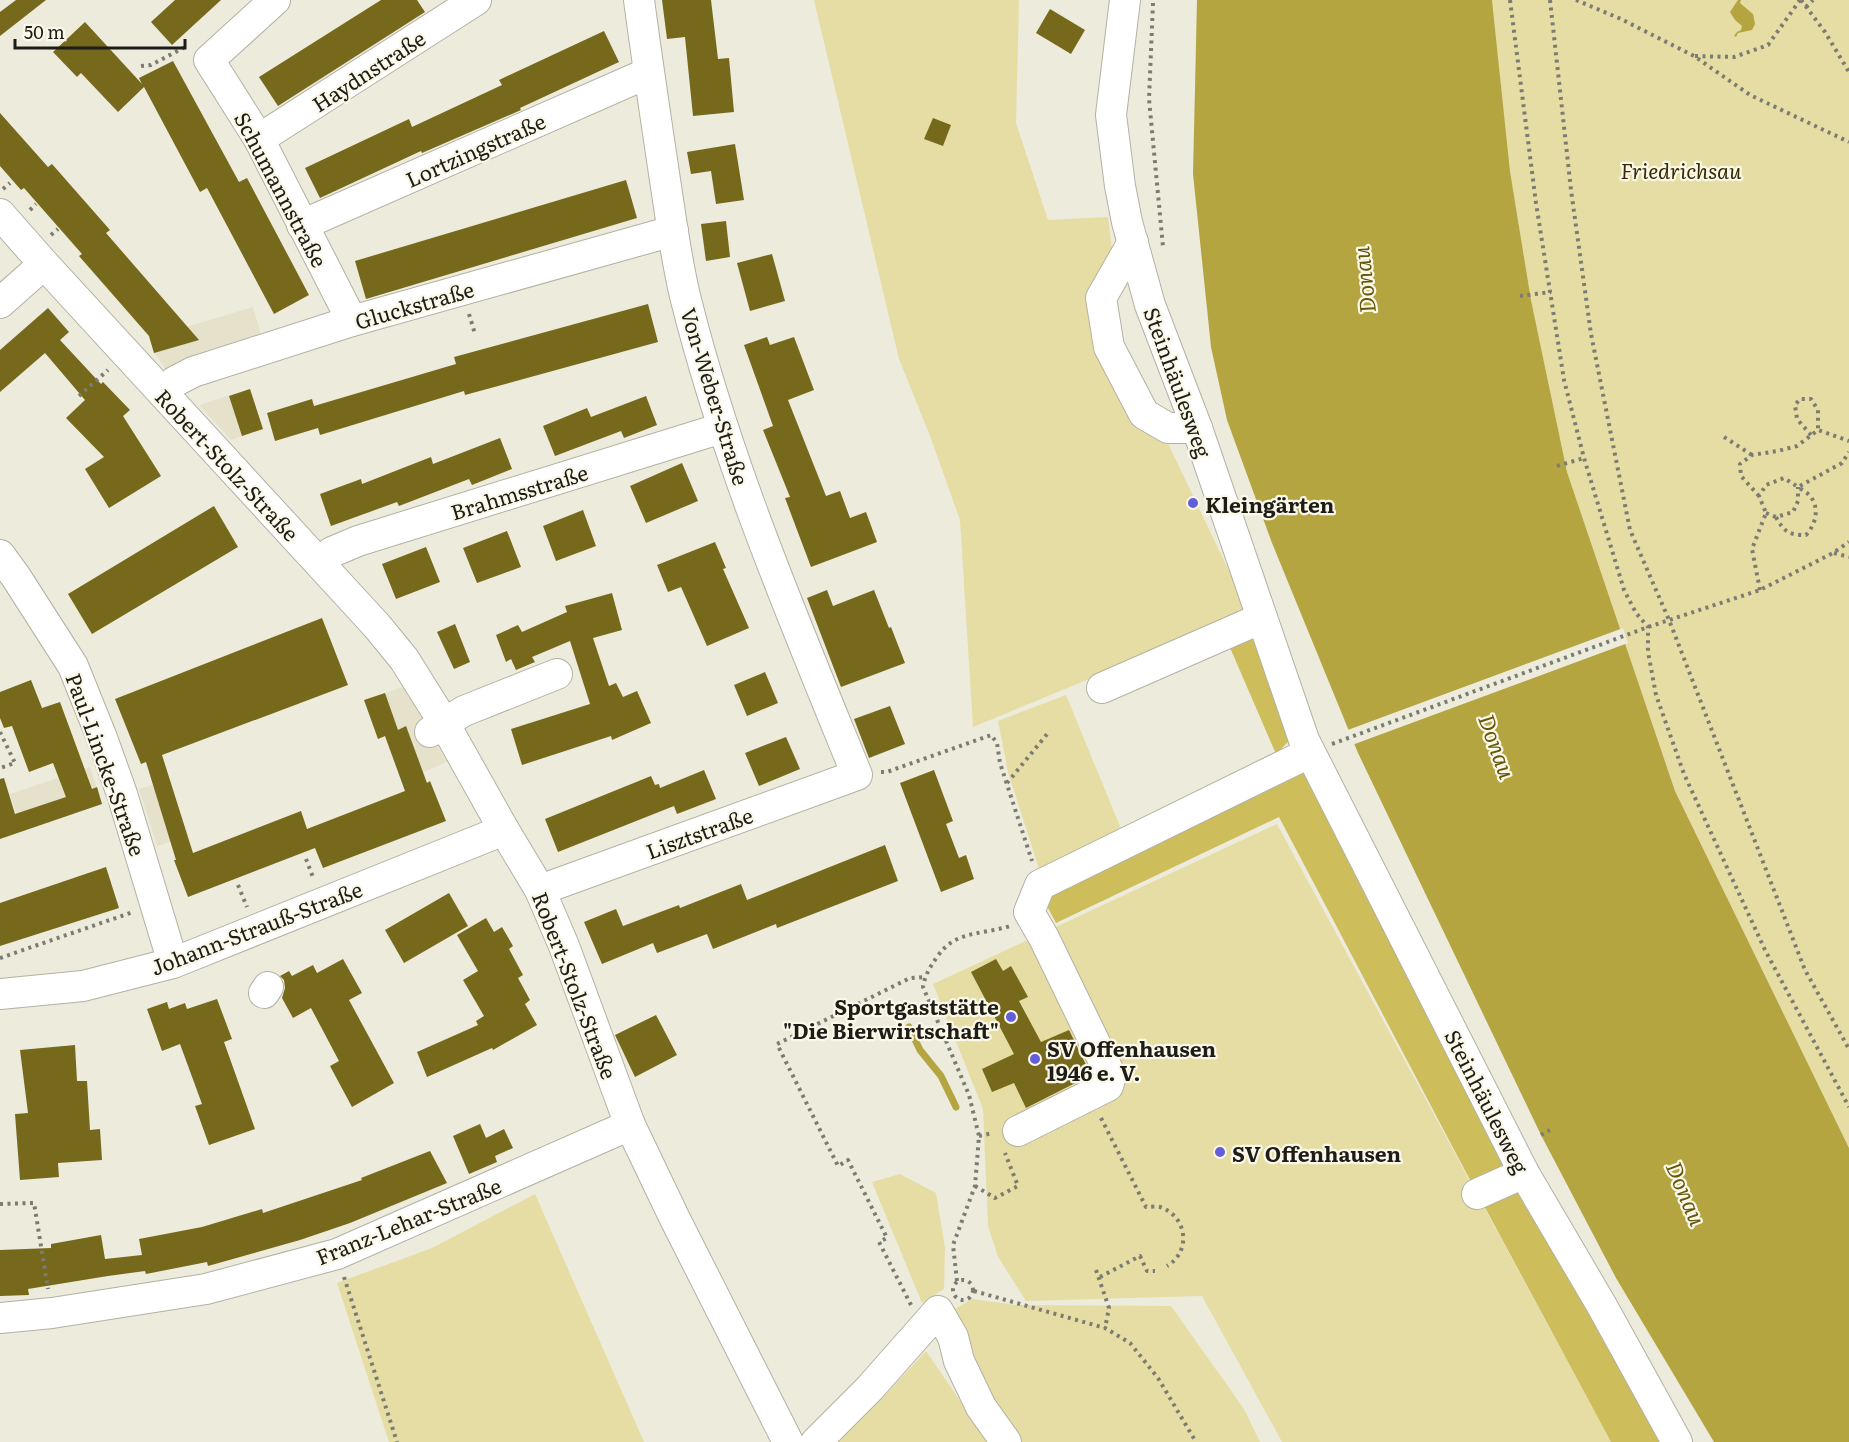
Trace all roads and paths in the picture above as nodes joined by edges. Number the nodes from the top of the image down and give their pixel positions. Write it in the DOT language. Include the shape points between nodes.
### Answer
graph roads {
  1 [pos="275,0"];
  2 [pos="476,0"];
  3 [pos="639,0"];
  4 [pos="1125,0"];
  5 [pos="1153,0"];
  6 [pos="1510,0"];
  7 [pos="1550,0"];
  8 [pos="1576,0"];
  9 [pos="1800,0"];
  10 [pos="1813,0"];
  11 [pos="1806,7"];
  12 [pos="1694,56"];
  13 [pos="209,60"];
  14 [pos="141,66"];
  15 [pos="1849,72"];
  16 [pos="648,73"];
  17 [pos="259,139"];
  18 [pos="1849,142"];
  19 [pos="0,214"];
  20 [pos="302,225"];
  21 [pos="673,231"];
  22 [pos="1133,242"];
  23 [pos="1163,252"];
  24 [pos="44,264"];
  25 [pos="1551,292"];
  26 [pos="1520,296"];
  27 [pos="0,303"];
  28 [pos="352,321"];
  29 [pos="127,353"];
  30 [pos="163,393"];
  31 [pos="79,396"];
  32 [pos="722,428"];
  33 [pos="1197,428"];
  34 [pos="1818,430"];
  35 [pos="1812,435"];
  36 [pos="1724,437"];
  37 [pos="1849,441"];
  38 [pos="1849,452"];
  39 [pos="1752,455"];
  40 [pos="1584,458"];
  41 [pos="1557,466"];
  42 [pos="1798,487"];
  43 [pos="1759,496"];
  44 [pos="1766,513"];
  45 [pos="1776,517"];
  46 [pos="1849,542"];
  47 [pos="1833,553"];
  48 [pos="1849,557"];
  49 [pos="319,562"];
  50 [pos="5,573"];
  51 [pos="1760,590"];
  52 [pos="1262,618"];
  53 [pos="1669,620"];
  54 [pos="1648,627"];
  55 [pos="557,675"];
  56 [pos="1102,688"];
  57 [pos="437,728"];
  58 [pos="0,732"];
  59 [pos="1048,733"];
  60 [pos="1322,748"];
  61 [pos="0,768"];
  62 [pos="857,775"];
  63 [pos="1006,783"];
  64 [pos="504,830"];
  65 [pos="540,890"];
  66 [pos="1034,898"];
  67 [pos="155,904"];
  68 [pos="0,958"];
  69 [pos="172,963"];
  70 [pos="925,977"];
  71 [pos="4,1001"];
  72 [pos="1849,1048"];
  73 [pos="1849,1107"];
  74 [pos="1100,1115"];
  75 [pos="630,1125"];
  76 [pos="1550,1130"];
  77 [pos="1018,1131"];
  78 [pos="1541,1135"];
  79 [pos="1524,1173"];
  80 [pos="1016,1179"];
  81 [pos="975,1186"];
  82 [pos="1477,1194"];
  83 [pos="0,1204"];
  84 [pos="337,1254"];
  85 [pos="1167,1266"];
  86 [pos="1096,1270"];
  87 [pos="1155,1271"];
  88 [pos="1100,1277"];
  89 [pos="957,1281"];
  90 [pos="974,1290"];
  91 [pos="52,1313"];
  92 [pos="0,1318"];
  93 [pos="923,1328"];
  94 [pos="1105,1328"];
  95 [pos="397,1442"];
  96 [pos="788,1442"];
  97 [pos="816,1442"];
  98 [pos="1006,1442"];
  99 [pos="1197,1442"];
  100 [pos="1677,1442"];
  1 -- 13 [label="street"];
  2 -- 17 [label="street, Haydnstraße"];
  3 -- 16 [label="street, Von-Weber-Straße"];
  4 -- 22 [label="street, Steinhäulesweg" via="1111,115 1120,186"];
  5 -- 23 [label="path" via="1149,99"];
  6 -- 25 [label="path"];
  7 -- 53 [label="path" via="1591,334 1630,530"];
  8 -- 12 [label="path"];
  9 -- 11 [label="path"];
  9 -- 12 [label="path" via="1768,45 1734,57"];
  10 -- 11 [label="path"];
  11 -- 15 [label="path"];
  12 -- 18 [label="path" via="1750,95"];
  13 -- 14 [label="path" via="183,48"];
  13 -- 17 [label="street, Schumannstraße"];
  16 -- 20 [label="street, Lortzingstraße"];
  16 -- 21 [label="street, Von-Weber-Straße"];
  17 -- 20 [label="street, Schumannstraße"];
  19 -- 24 [label="street, Robert-Stolz-Straße"];
  20 -- 28 [label="street, Schumannstraße"];
  21 -- 28 [label="street, Gluckstraße"];
  21 -- 32 [label="street, Von-Weber-Straße" via="685,295"];
  22 -- 33 [label="street, Steinhäulesweg" via="1150,306"];
  22 -- 33 [label="street" via="1101,298 1109,347 1144,414 1168,428"];
  24 -- 27 [label="street"];
  24 -- 29 [label="street, Robert-Stolz-Straße"];
  25 -- 26 [label="path"];
  25 -- 40 [label="path" via="1564,380"];
  28 -- 30 [label="street, Gluckstraße" via="193,372"];
  29 -- 30 [label="street, Robert-Stolz-Straße"];
  29 -- 31 [label="path"];
  30 -- 49 [label="street, Robert-Stolz-Straße"];
  32 -- 49 [label="street, Brahmsstraße" via="358,541"];
  32 -- 62 [label="street, Von-Weber-Straße" via="767,554"];
  33 -- 52 [label="street, Steinhäulesweg"];
  34 -- 35 [label="path"];
  34 -- 35 [label="path" via="1818,410 1811,399 1800,399 1795,405 1797,419"];
  34 -- 37 [label="path"];
  35 -- 39 [label="path" via="1797,446"];
  36 -- 39 [label="path"];
  38 -- 42 [label="path" via="1842,463"];
  39 -- 43 [label="path" via="1740,464 1741,476"];
  40 -- 41 [label="path"];
  40 -- 54 [label="path" via="1624,590"];
  42 -- 43 [label="path" via="1784,478 1766,485"];
  42 -- 45 [label="path" via="1793,512"];
  42 -- 45 [label="path" via="1811,497 1816,510 1815,525 1806,535 1793,535 1782,528"];
  43 -- 44 [label="path"];
  44 -- 45 [label="path"];
  44 -- 51 [label="path" via="1752,549"];
  46 -- 47 [label="path"];
  47 -- 48 [label="path"];
  47 -- 51 [label="path"];
  49 -- 57 [label="street, Robert-Stolz-Straße" via="404,659"];
  50 -- 67 [label="street, Paul-Lincke-Straße" via="73,666 122,794"];
  51 -- 53 [label="path"];
  52 -- 56 [label="street"];
  52 -- 60 [label="street, Steinhäulesweg"];
  53 -- 54 [label="path"];
  53 -- 72 [label="path" via="1805,970"];
  54 -- 60 [label="path"];
  54 -- 73 [label="path" via="1656,695 1684,774 1765,950"];
  55 -- 57 [label="street" via="464,711"];
  57 -- 64 [label="street, Robert-Stolz-Straße"];
  58 -- 61 [label="path" via="15,763"];
  59 -- 63 [label="path"];
  60 -- 66 [label="street"];
  60 -- 79 [label="street, Steinhäulesweg"];
  62 -- 63 [label="path" via="887,772 991,735 997,743"];
  62 -- 65 [label="street, Lisztstraße"];
  63 -- 66 [label="path"];
  64 -- 65 [label="street, Robert-Stolz-Straße"];
  64 -- 69 [label="street, Johann-Strauß-Straße" via="314,901"];
  65 -- 75 [label="street, Robert-Stolz-Straße"];
  66 -- 70 [label="path" via="1009,927 952,940 942,948"];
  66 -- 77 [label="street" via="1044,938 1111,1076 1108,1086"];
  67 -- 68 [label="path"];
  67 -- 69 [label="street, Paul-Lincke-Straße"];
  69 -- 71 [label="street, Johann-Strauß-Straße"];
  70 -- 81 [label="path" via="923,987 974,1115 979,1136"];
  70 -- 93 [label="path" via="910,978 777,1044 838,1166 848,1160 887,1238 879,1242"];
  74 -- 85 [label="path" via="1146,1207 1159,1207 1175,1216 1183,1231 1183,1248 1177,1260"];
  75 -- 84 [label="street, Franz-Lehar-Straße"];
  75 -- 96 [label="street, Robert-Stolz-Straße"];
  76 -- 78 [label="path"];
  79 -- 82 [label="street"];
  79 -- 100 [label="street, Steinhäulesweg"];
  80 -- 81 [label="path" via="1018,1186 995,1198"];
  81 -- 89 [label="path" via="952,1245"];
  83 -- 91 [label="path" via="34,1203"];
  84 -- 91 [label="street, Franz-Lehar-Straße" via="206,1289"];
  84 -- 95 [label="path"];
  86 -- 88 [label="path"];
  87 -- 88 [label="path" via="1147,1271 1140,1256"];
  88 -- 94 [label="path" via="1109,1308"];
  89 -- 90 [label="path" via="970,1281"];
  89 -- 90 [label="path" via="953,1290 958,1299 969,1299"];
  90 -- 94 [label="path"];
  91 -- 92 [label="street, Franz-Lehar-Straße"];
  93 -- 97 [label="street"];
  93 -- 98 [label="street" via="938,1311 953,1337 959,1361 981,1407"];
  94 -- 99 [label="path" via="1131,1343 1158,1378"];
}
